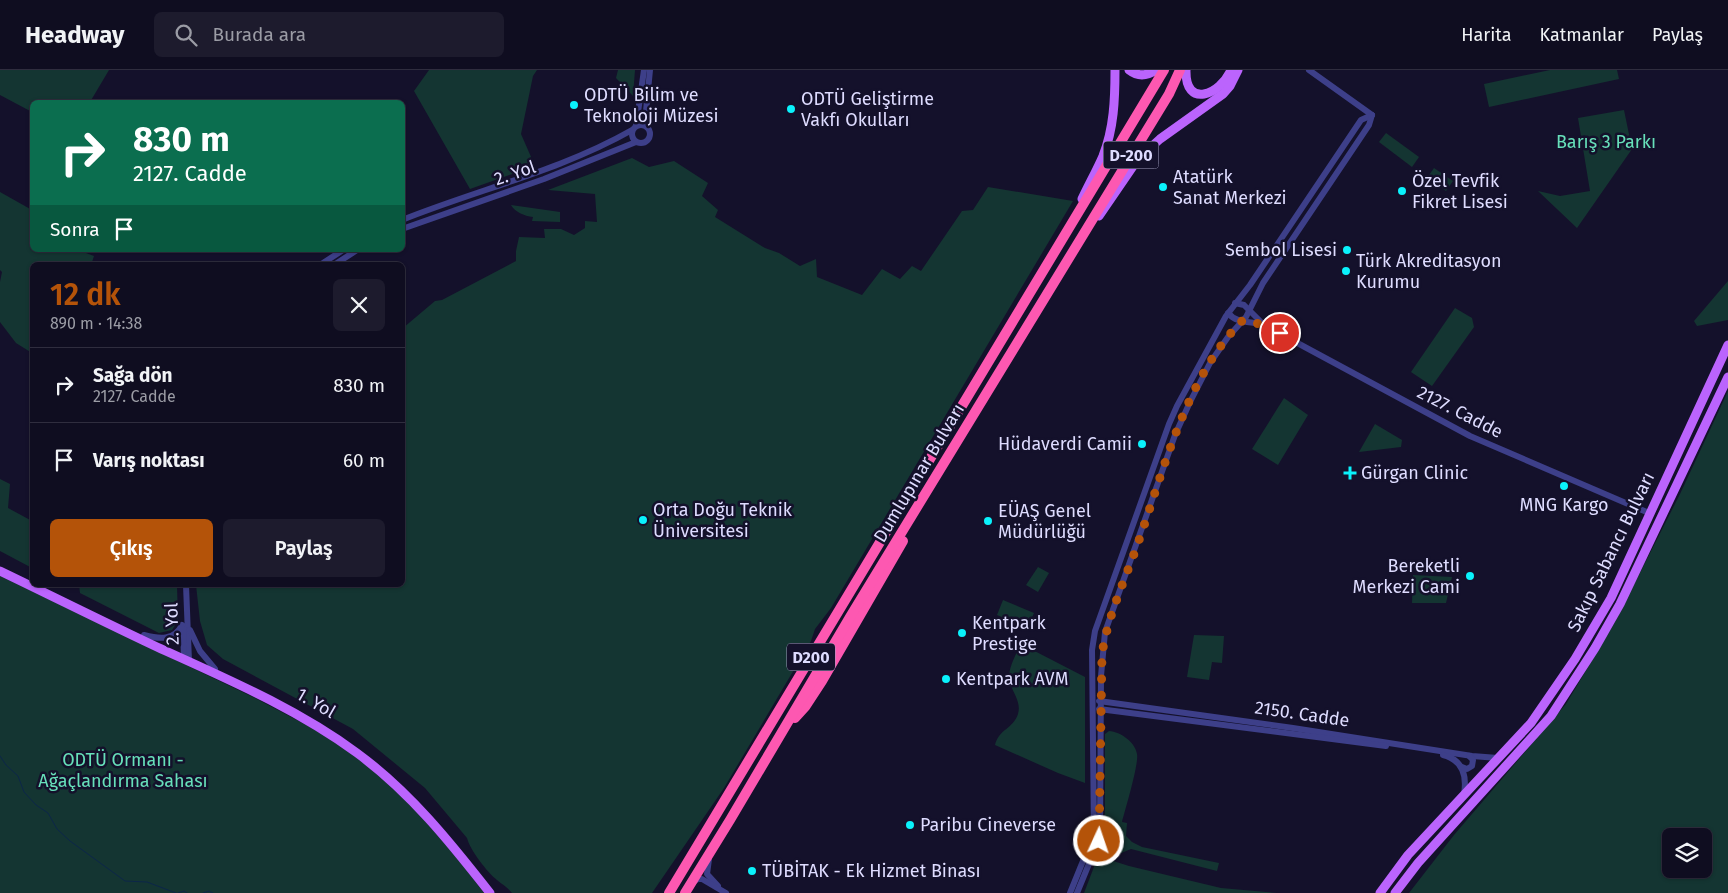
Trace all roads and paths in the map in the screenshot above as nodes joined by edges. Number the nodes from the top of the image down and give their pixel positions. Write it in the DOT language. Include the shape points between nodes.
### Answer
graph roads {
  1 [pos="644,70"];
  2 [pos="650,70"];
  3 [pos="1115,70"];
  4 [pos="1129,70"];
  5 [pos="1156,70"];
  6 [pos="1164,70"];
  7 [pos="1180,70"];
  8 [pos="1186,70"];
  9 [pos="1231,70"];
  10 [pos="1238,70"];
  11 [pos="1309,70"];
  12 [pos="1372,115"];
  13 [pos="647,127"];
  14 [pos="634,128"];
  15 [pos="636,142"];
  16 [pos="1323,176"];
  17 [pos="1333,179"];
  18 [pos="1303,206"];
  19 [pos="1312,210"];
  20 [pos="423,212"];
  21 [pos="405,219"];
  22 [pos="428,219"];
  23 [pos="1074,219"];
  24 [pos="405,228"];
  25 [pos="1079,239"];
  26 [pos="340,252"];
  27 [pos="354,252"];
  28 [pos="325,262"];
  29 [pos="339,262"];
  30 [pos="1235,303"];
  31 [pos="1250,310"];
  32 [pos="1228,313"];
  33 [pos="1242,321"];
  34 [pos="1264,325"];
  35 [pos="1000,344"];
  36 [pos="1728,345"];
  37 [pos="1728,377"];
  38 [pos="1649,513"];
  39 [pos="0,566"];
  40 [pos="0,571"];
  41 [pos="30,580"];
  42 [pos="30,584"];
  43 [pos="36,587"];
  44 [pos="45,587"];
  45 [pos="181,587"];
  46 [pos="186,587"];
  47 [pos="73,603"];
  48 [pos="186,613"];
  49 [pos="183,624"];
  50 [pos="144,635"];
  51 [pos="186,657"];
  52 [pos="215,669"];
  53 [pos="1101,701"];
  54 [pos="1093,704"];
  55 [pos="1101,709"];
  56 [pos="1468,756"];
  57 [pos="1498,758"];
  58 [pos="1462,767"];
  59 [pos="1464,795"];
  60 [pos="711,852"];
  61 [pos="473,867"];
  62 [pos="686,891"];
  63 [pos="725,892"];
  64 [pos="490,893"];
  65 [pos="497,893"];
  66 [pos="669,893"];
  67 [pos="1070,893"];
  68 [pos="1077,893"];
  69 [pos="1380,893"];
  70 [pos="1395,893"];
  1 -- 14 [label="street"];
  2 -- 13 [label="street"];
  3 -- 23 [label="main road" via="1112,126 1103,156"];
  4 -- 5 [label="main road" via="1143,75"];
  6 -- 23 [label="highway, Dumlupınar Bulvarı / D-200"];
  7 -- 25 [label="highway, Dumlupınar Bulvarı / D-200"];
  8 -- 9 [label="main road" via="1189,86 1199,95 1221,86"];
  10 -- 25 [label="main road" via="1222,94 1138,159"];
  11 -- 12 [label="street"];
  12 -- 16 [label="street" via="1361,120"];
  12 -- 17 [label="street" via="1369,125"];
  13 -- 14 [label="street"];
  13 -- 15 [label="street, 2. Yol" via="648,139"];
  14 -- 15 [label="street" via="632,138"];
  14 -- 20 [label="street, 2. Yol" via="604,146 558,165"];
  15 -- 22 [label="street, 2. Yol" via="544,179"];
  16 -- 17 [label="street"];
  16 -- 18 [label="street"];
  17 -- 19 [label="street"];
  18 -- 19 [label="street"];
  18 -- 30 [label="street"];
  19 -- 31 [label="street" via="1263,283"];
  20 -- 21 [label="street, 2. Yol"];
  20 -- 22 [label="street"];
  22 -- 24 [label="street, 2. Yol"];
  23 -- 35 [label="highway, Dumlupınar Bulvarı / D-200"];
  25 -- 60 [label="highway, Dumlupınar Bulvarı / D-200" via="925,494 892,563 822,681 805,707 779,736"];
  26 -- 28 [label="street"];
  27 -- 29 [label="street"];
  30 -- 31 [label="street"];
  30 -- 32 [label="street"];
  31 -- 33 [label="street"];
  31 -- 34 [label="street, 2127. Cadde"];
  32 -- 33 [label="street"];
  32 -- 54 [label="street" via="1169,424 1097,622 1093,641"];
  33 -- 34 [label="street, 2127. Cadde"];
  33 -- 53 [label="street" via="1210,363 1175,435 1105,632"];
  34 -- 38 [label="street, 2127. Cadde" via="1470,436"];
  35 -- 66 [label="highway, Dumlupınar Bulvarı / D200"];
  36 -- 38 [label="main road, Sakıp Sabancı Bulvarı"];
  37 -- 70 [label="main road, Sakıp Sabancı Bulvarı" via="1620,604 1595,648 1551,716"];
  38 -- 57 [label="main road, Sakıp Sabancı Bulvarı" via="1611,598 1575,659 1531,723"];
  39 -- 41 [label="main road"];
  40 -- 42 [label="main road, 1. Yol"];
  43 -- 47 [label="main road, 1. Yol"];
  44 -- 47 [label="main road, 1. Yol"];
  45 -- 49 [label="street, 2. Yol"];
  46 -- 48 [label="street, 2. Yol"];
  47 -- 50 [label="main road, 1. Yol"];
  47 -- 51 [label="main road, 1. Yol"];
  48 -- 51 [label="street, 2. Yol"];
  48 -- 52 [label="street" via="192,637"];
  49 -- 50 [label="street" via="170,637 162,639"];
  49 -- 51 [label="street, 2. Yol"];
  50 -- 51 [label="main road, 1. Yol"];
  51 -- 52 [label="main road, 1. Yol"];
  51 -- 61 [label="main road, 1. Yol" via="285,708 358,754 419,807"];
  52 -- 61 [label="main road, 1. Yol" via="322,724 360,750 423,802"];
  53 -- 54 [label="street, 2150. Cadde"];
  53 -- 55 [label="street"];
  53 -- 56 [label="street, 2150. Cadde"];
  54 -- 55 [label="street, 2150. Cadde"];
  54 -- 67 [label="street" via="1094,834"];
  55 -- 58 [label="street, 2150. Cadde" via="1444,755"];
  55 -- 68 [label="street" via="1100,838"];
  56 -- 57 [label="street, 2150. Cadde"];
  56 -- 58 [label="street" via="1472,766"];
  57 -- 59 [label="main road, Sakıp Sabancı Bulvarı"];
  58 -- 59 [label="street"];
  59 -- 69 [label="main road, Sakıp Sabancı Bulvarı" via="1408,855"];
  60 -- 62 [label="highway"];
  60 -- 63 [label="street" via="707,874"];
  61 -- 64 [label="main road, 1. Yol"];
  61 -- 65 [label="main road, 1. Yol"];
  62 -- 63 [label="street" via="698,878"];
}
